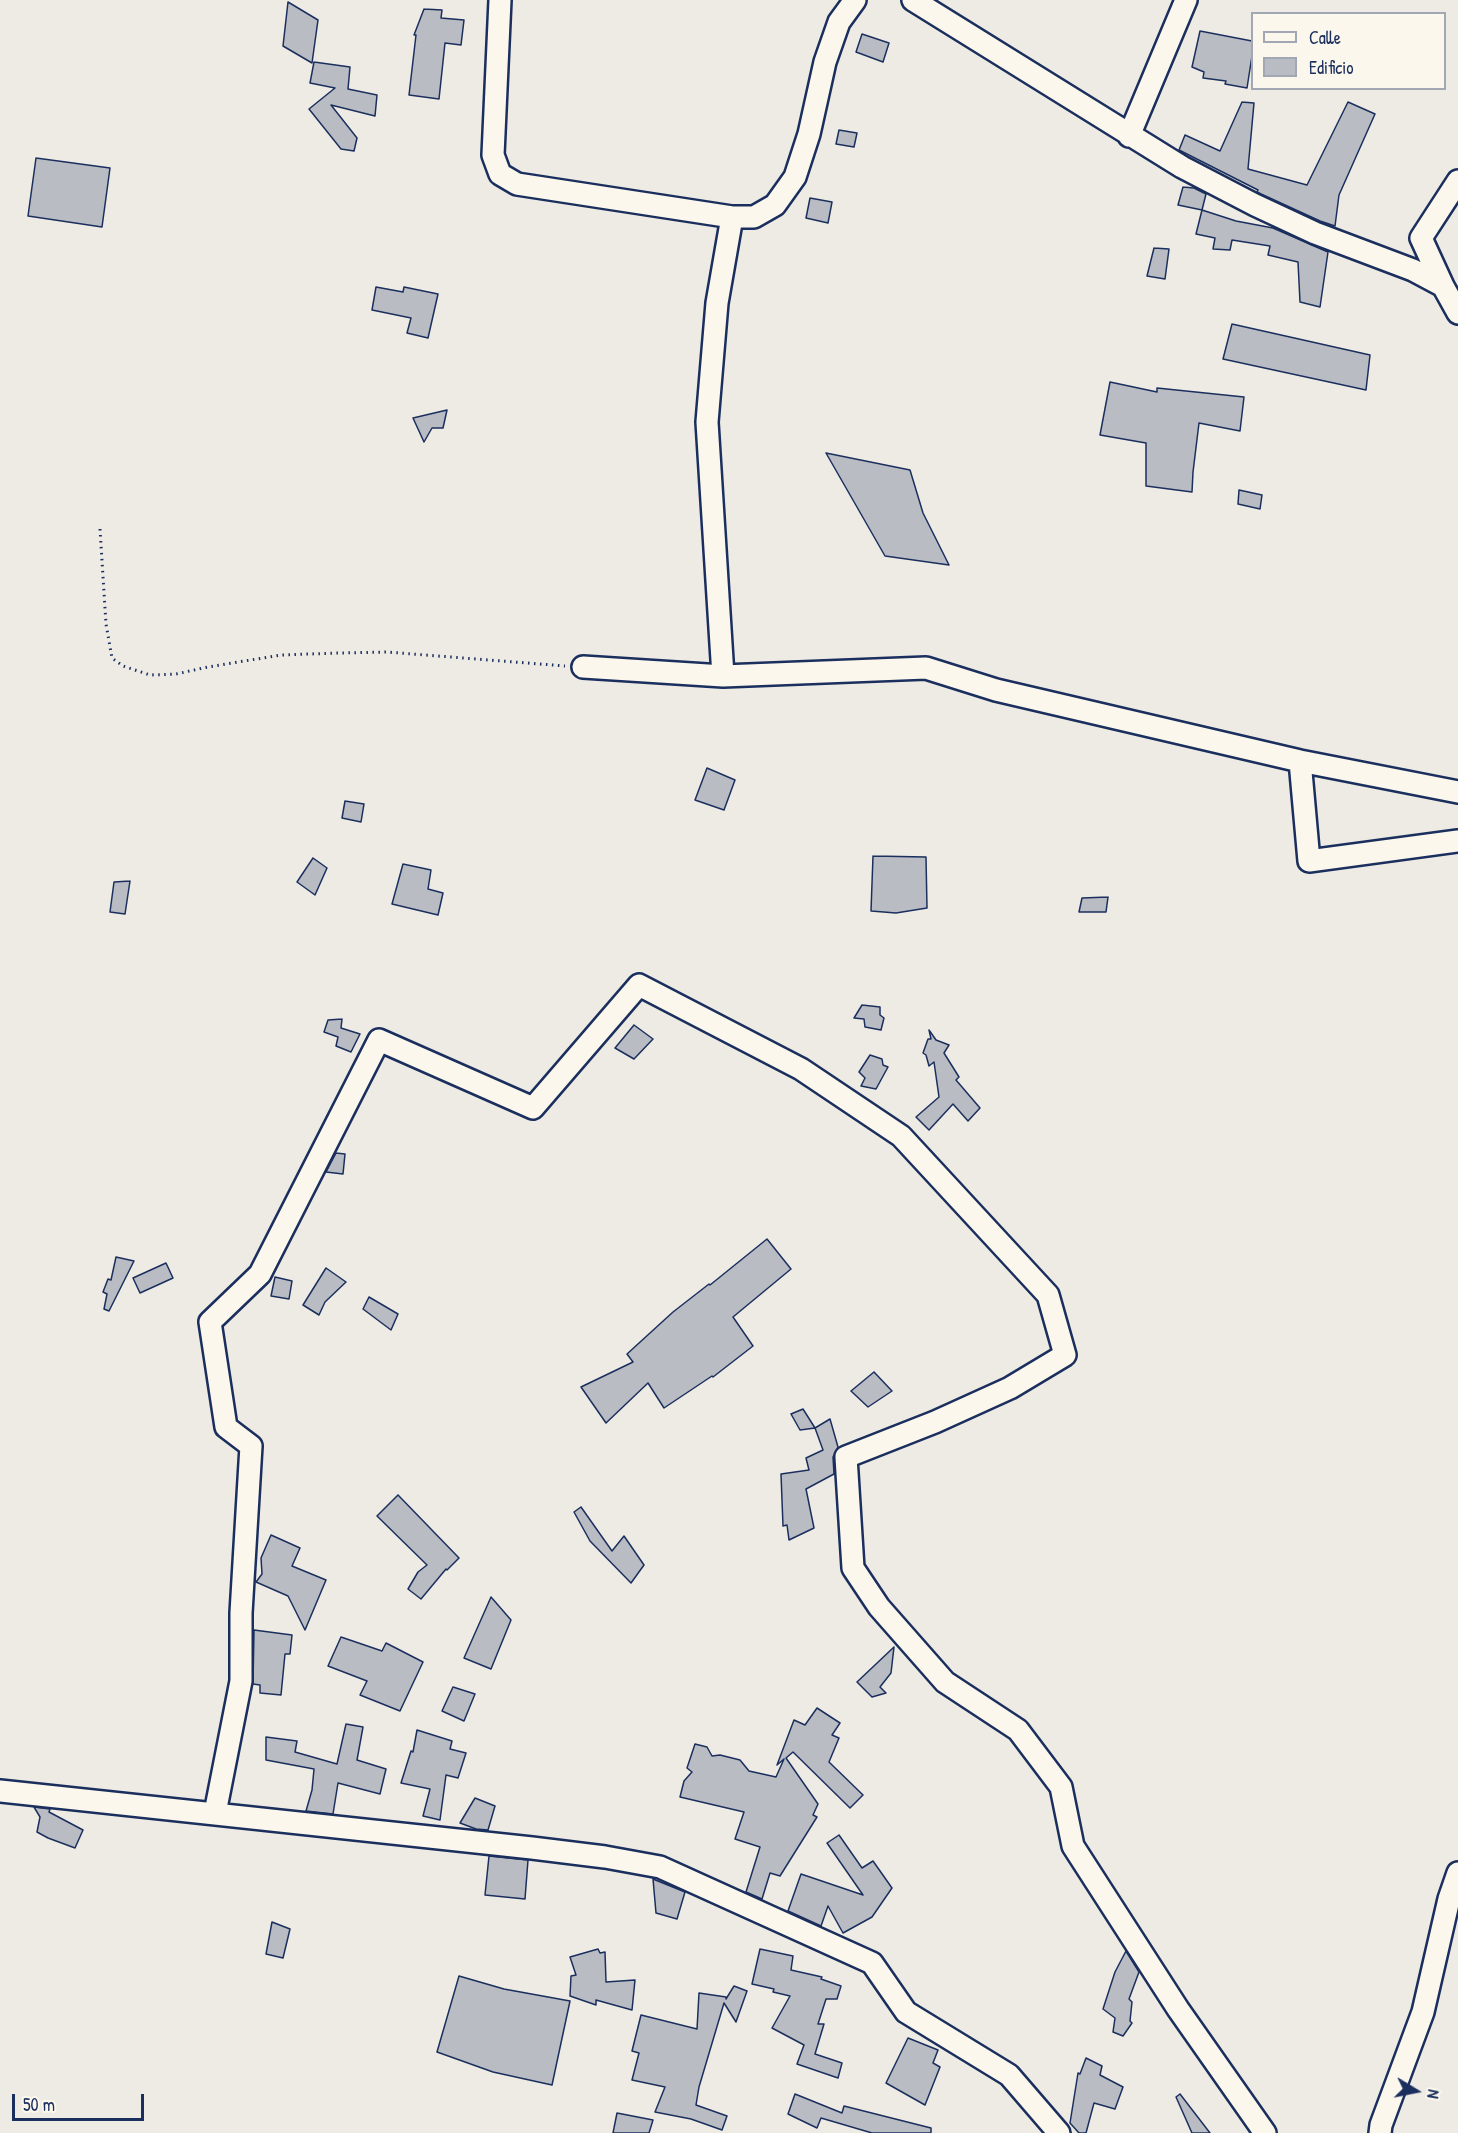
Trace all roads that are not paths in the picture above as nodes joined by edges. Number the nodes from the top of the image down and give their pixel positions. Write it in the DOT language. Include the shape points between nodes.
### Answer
graph roads {
  1 [pos="500,0"];
  2 [pos="855,0"];
  3 [pos="913,0"];
  4 [pos="1186,0"];
  5 [pos="1129,136"];
  6 [pos="1458,181"];
  7 [pos="732,217"];
  8 [pos="1443,286"];
  9 [pos="1458,313"];
  10 [pos="583,667"];
  11 [pos="723,676"];
  12 [pos="1300,761"];
  13 [pos="1458,792"];
  14 [pos="1458,841"];
  15 [pos="0,1791"];
  16 [pos="215,1813"];
  17 [pos="1458,1873"];
  18 [pos="1059,2133"];
  19 [pos="1265,2133"];
  20 [pos="1380,2133"];
  1 -- 7 [label="street" via="493,155 500,174 517,184"];
  2 -- 7 [label="street" via="839,22 825,62 795,177 775,205 754,217"];
  3 -- 5 [label="street"];
  4 -- 5 [label="street"];
  5 -- 8 [label="street" via="1255,205"];
  6 -- 8 [label="street" via="1420,238"];
  7 -- 11 [label="street" via="717,303 707,422"];
  8 -- 9 [label="street"];
  10 -- 11 [label="street"];
  11 -- 12 [label="street" via="926,668 996,690"];
  12 -- 13 [label="street"];
  12 -- 14 [label="street" via="1308,861"];
  15 -- 16 [label="street"];
  16 -- 18 [label="street" via="532,1848 660,1867 872,1963 906,2012 1010,2076"];
  16 -- 19 [label="street" via="241,1681 251,1446 226,1427 210,1322 260,1275 379,1040 533,1108 639,985 801,1069 901,1136 1048,1295 1065,1355 1011,1388 846,1457 853,1568 879,1607 945,1682 1018,1731 1061,1787 1073,1846 1178,2009"];
  17 -- 20 [label="street" via="1423,2012"];
}
